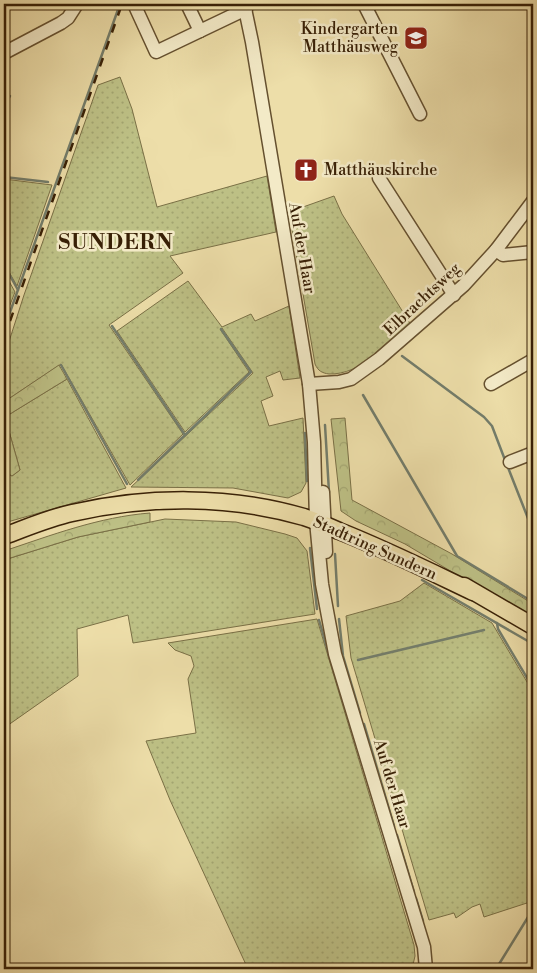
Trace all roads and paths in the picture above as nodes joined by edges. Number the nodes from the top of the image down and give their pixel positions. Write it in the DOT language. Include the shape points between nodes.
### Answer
graph roads {
  1 [pos="77,4"];
  2 [pos="134,4"];
  3 [pos="187,4"];
  4 [pos="364,4"];
  5 [pos="245,6"];
  6 [pos="200,31"];
  7 [pos="4,53"];
  8 [pos="420,114"];
  9 [pos="379,178"];
  10 [pos="533,201"];
  11 [pos="496,250"];
  12 [pos="533,252"];
  13 [pos="454,295"];
  14 [pos="533,360"];
  15 [pos="309,384"];
  16 [pos="492,384"];
  17 [pos="533,453"];
  18 [pos="510,462"];
  19 [pos="321,518"];
  20 [pos="4,536"];
  21 [pos="533,626"];
  22 [pos="426,969"];
  1 -- 7 [label="street" via="61,23"];
  2 -- 6 [label="street" via="156,52"];
  3 -- 6 [label="street"];
  4 -- 8 [label="street"];
  5 -- 6 [label="street"];
  5 -- 15 [label="street, Auf der Haar"];
  9 -- 13 [label="street"];
  10 -- 11 [label="street, Elbrachtsweg"];
  11 -- 12 [label="street" via="503,255"];
  11 -- 13 [label="street, Elbrachtsweg"];
  13 -- 15 [label="street, Elbrachtsweg" via="361,373 339,382"];
  14 -- 16 [label="street"];
  15 -- 19 [label="street, Auf der Haar" via="319,441"];
  17 -- 18 [label="street"];
  19 -- 20 [label="main road, Stadtring Sundern" via="212,501 152,500 70,513"];
  19 -- 21 [label="main road, Stadtring Sundern" via="473,592"];
  19 -- 22 [label="street, Auf der Haar" via="322,584 335,654 424,947"];
}
